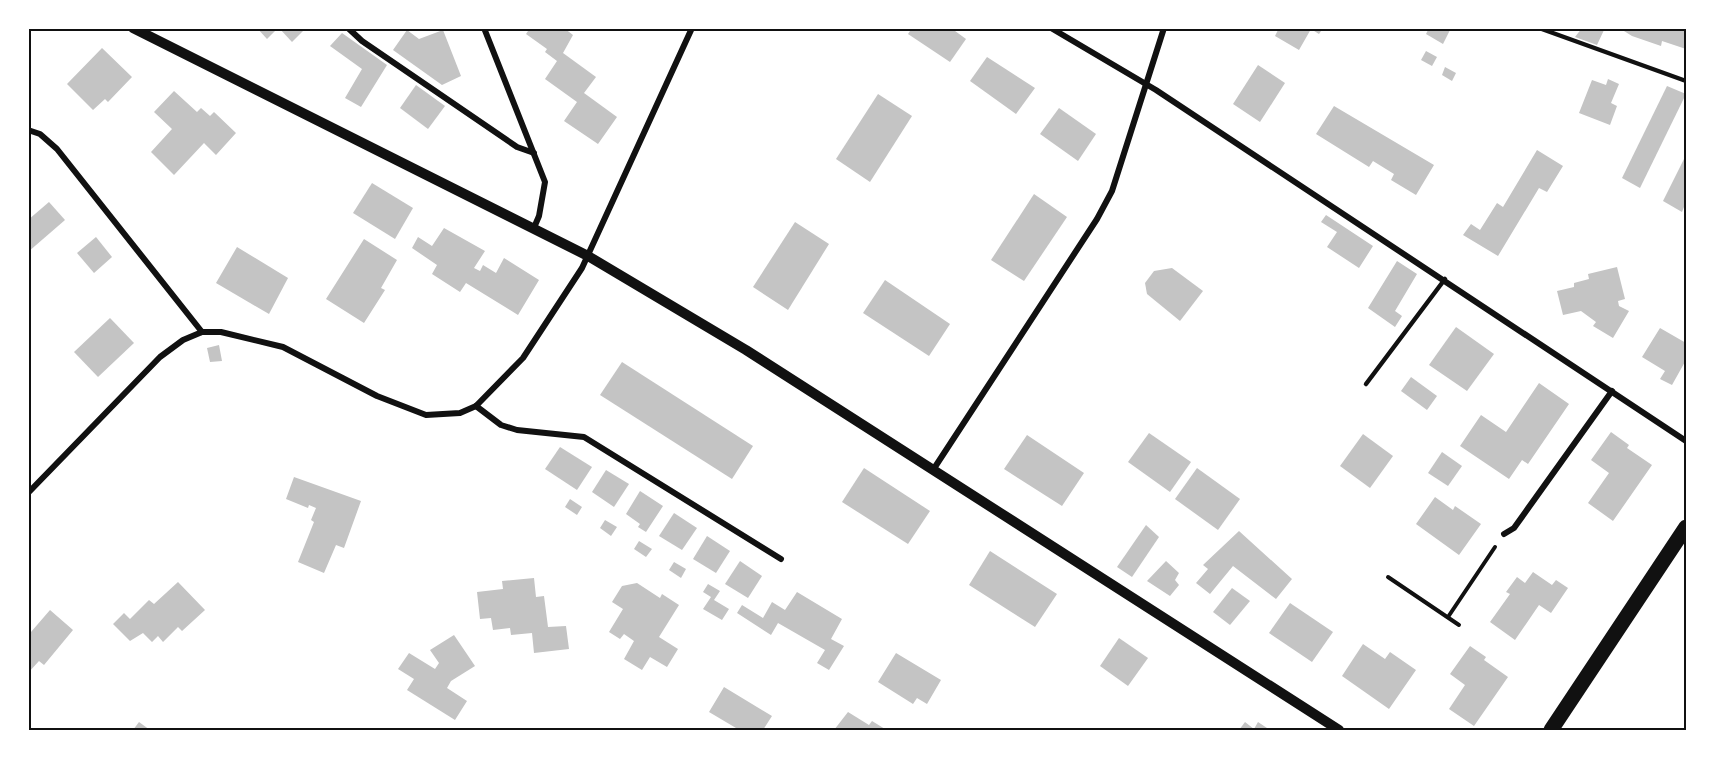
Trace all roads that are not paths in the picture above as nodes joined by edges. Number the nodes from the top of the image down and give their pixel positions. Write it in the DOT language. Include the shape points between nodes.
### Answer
graph roads {
  1 [pos="133,28"];
  2 [pos="348,28"];
  3 [pos="484,28"];
  4 [pos="692,28"];
  5 [pos="1051,28"];
  6 [pos="1164,28"];
  7 [pos="1539,28"];
  8 [pos="1686,81"];
  9 [pos="1146,84"];
  10 [pos="28,130"];
  11 [pos="534,153"];
  12 [pos="533,230"];
  13 [pos="588,256"];
  14 [pos="1445,279"];
  15 [pos="202,332"];
  16 [pos="1366,384"];
  17 [pos="1612,391"];
  18 [pos="476,405"];
  19 [pos="1686,441"];
  20 [pos="933,471"];
  21 [pos="28,493"];
  22 [pos="1686,527"];
  23 [pos="1504,534"];
  24 [pos="781,559"];
  25 [pos="1339,730"];
  26 [pos="1551,730"];
  1 -- 12 [label="street"];
  2 -- 11 [label="street" via="517,147"];
  3 -- 11 [label="street"];
  4 -- 13 [label="street"];
  5 -- 9 [label="street"];
  6 -- 9 [label="street"];
  7 -- 8 [label="lane"];
  9 -- 14 [label="street"];
  9 -- 20 [label="street" via="1112,191 1097,219"];
  10 -- 15 [label="street" via="40,134 57,149"];
  11 -- 12 [label="street" via="544,182"];
  12 -- 13 [label="street"];
  13 -- 18 [label="street" via="523,358"];
  13 -- 20 [label="street" via="746,350"];
  14 -- 16 [label="lane"];
  14 -- 17 [label="street"];
  15 -- 18 [label="street" via="243,336 283,347 377,396 426,415 460,413"];
  15 -- 21 [label="street" via="160,357"];
  17 -- 19 [label="street"];
  17 -- 23 [label="street" via="1514,528"];
  18 -- 24 [label="street" via="501,425 517,430 584,437"];
  20 -- 25 [label="street"];
  22 -- 26 [label="main road"];
}
